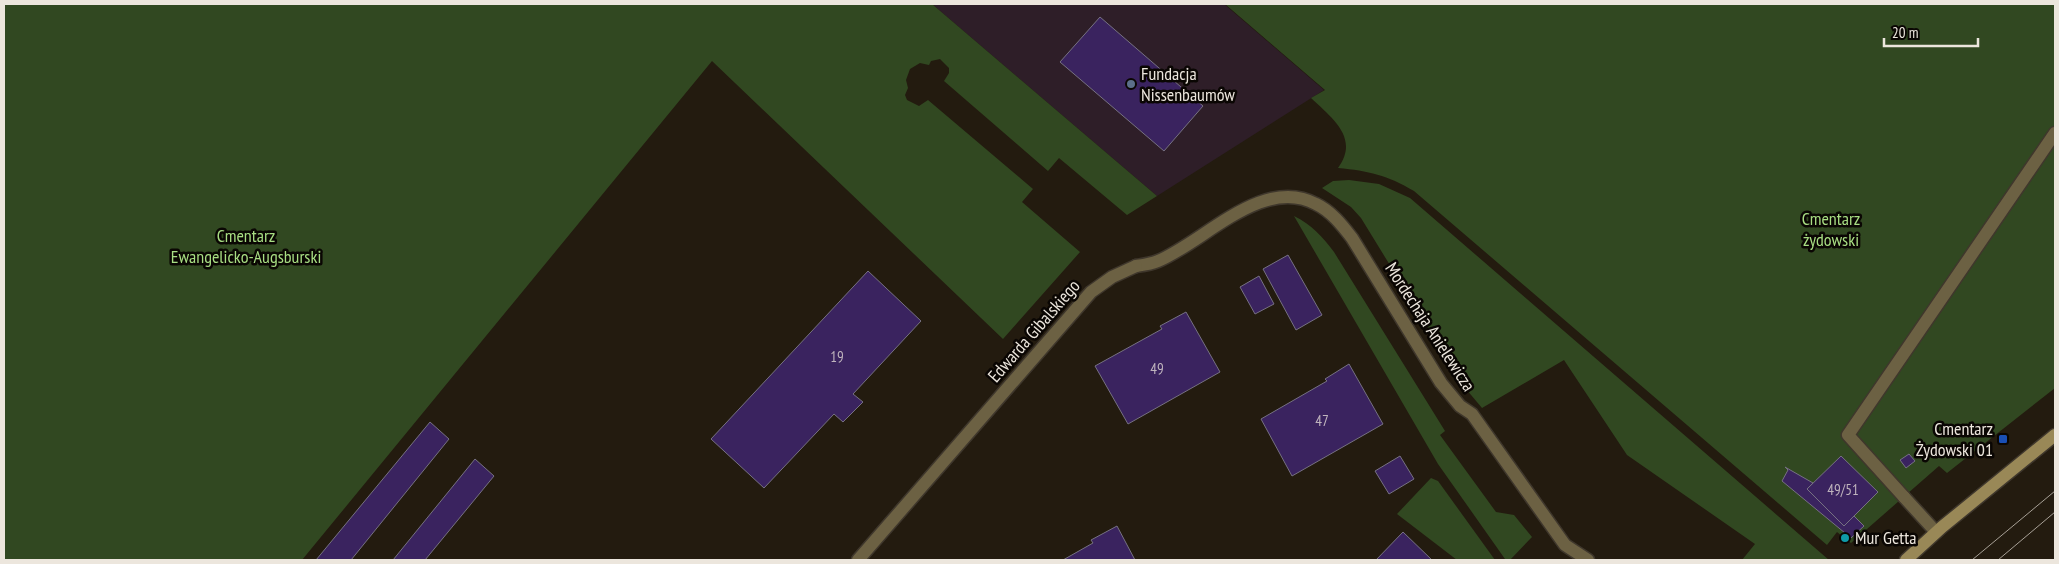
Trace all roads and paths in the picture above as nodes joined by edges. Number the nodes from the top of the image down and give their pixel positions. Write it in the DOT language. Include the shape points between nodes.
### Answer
graph roads {
  1 [pos="2055,133"];
  2 [pos="1288,197"];
  3 [pos="2055,435"];
  4 [pos="1936,532"];
  5 [pos="858,560"];
  6 [pos="1588,560"];
  7 [pos="1906,560"];
  1 -- 4 [label="street" via="1848,435"];
  2 -- 5 [label="street, Edwarda Gibalskiego" via="1271,199 1244,209 1157,262 1136,266 1091,292"];
  2 -- 6 [label="street, Mordechaja Anielewicza" via="1316,203 1346,231 1440,383 1460,406 1472,414 1565,545"];
  3 -- 4 [label="main road"];
  4 -- 7 [label="main road"];
}
